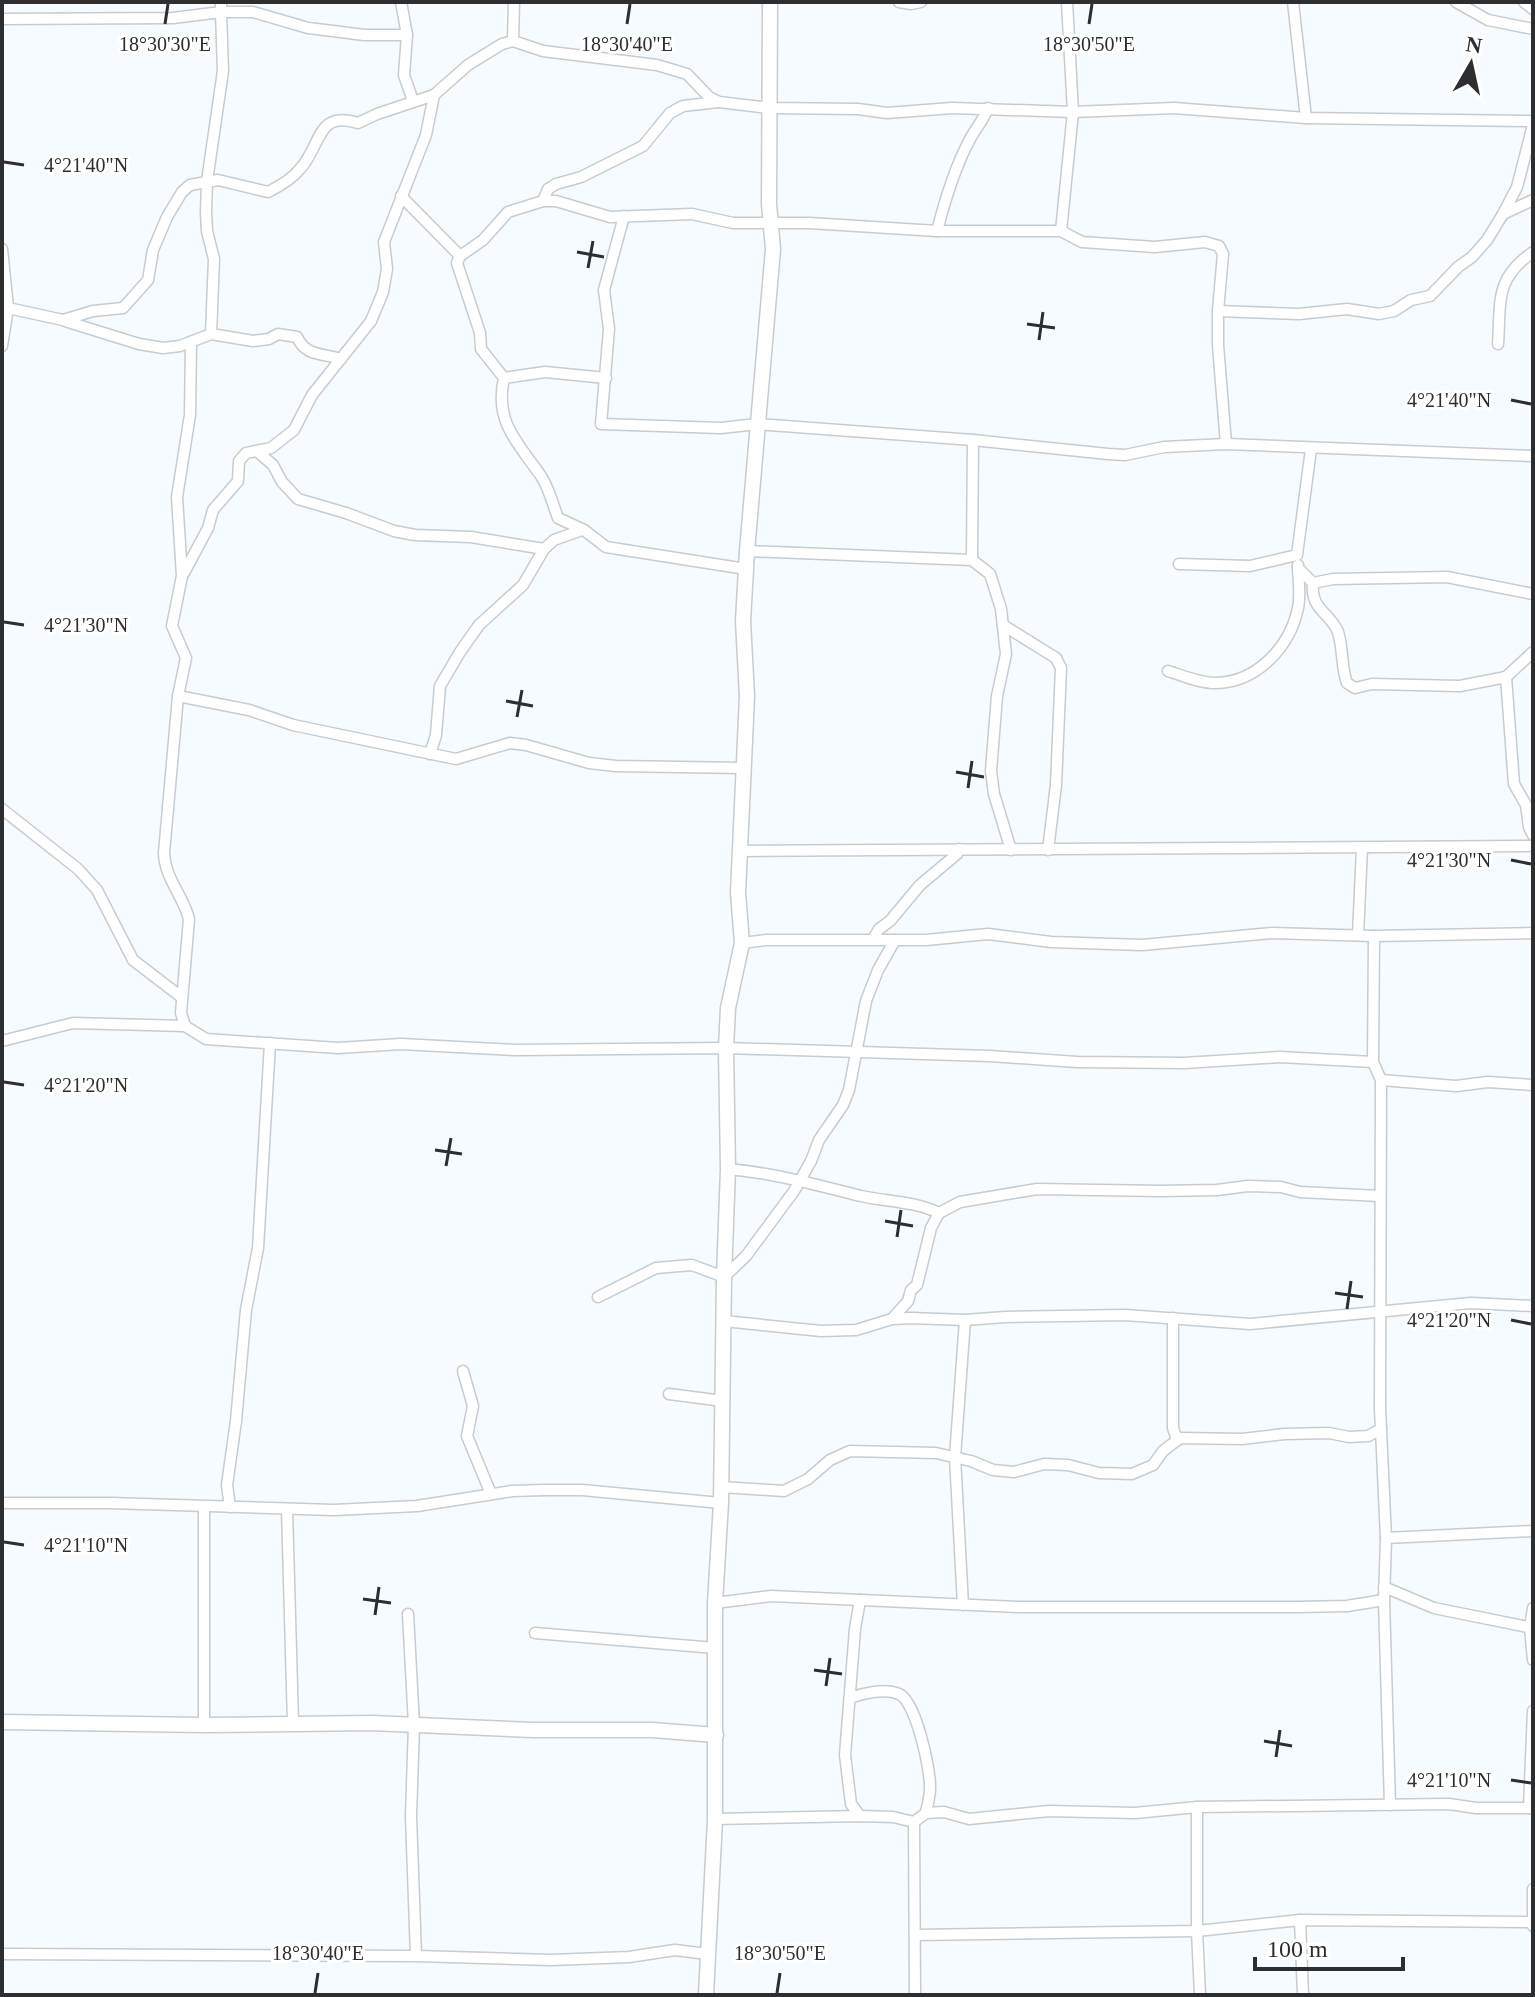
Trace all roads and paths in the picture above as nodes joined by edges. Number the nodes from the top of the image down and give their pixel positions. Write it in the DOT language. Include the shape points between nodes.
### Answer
graph roads {
  1 [pos="265,2"];
  2 [pos="401,2"];
  3 [pos="514,2"];
  4 [pos="770,2"];
  5 [pos="899,2"];
  6 [pos="921,2"];
  7 [pos="1067,2"];
  8 [pos="1293,2"];
  9 [pos="1456,2"];
  10 [pos="1524,2"];
  11 [pos="221,7"];
  12 [pos="1533,9"];
  13 [pos="253,12"];
  14 [pos="2,19"];
  15 [pos="1533,29"];
  16 [pos="407,35"];
  17 [pos="513,41"];
  18 [pos="434,95"];
  19 [pos="413,101"];
  20 [pos="719,102"];
  21 [pos="769,108"];
  22 [pos="988,108"];
  23 [pos="1073,112"];
  24 [pos="1306,118"];
  25 [pos="1533,123"];
  26 [pos="207,181"];
  27 [pos="401,196"];
  28 [pos="1533,200"];
  29 [pos="543,201"];
  30 [pos="1503,214"];
  31 [pos="624,216"];
  32 [pos="770,222"];
  33 [pos="937,231"];
  34 [pos="1061,231"];
  35 [pos="2,249"];
  36 [pos="1533,252"];
  37 [pos="460,256"];
  38 [pos="8,308"];
  39 [pos="1218,311"];
  40 [pos="63,320"];
  41 [pos="211,334"];
  42 [pos="191,342"];
  43 [pos="1498,344"];
  44 [pos="2,346"];
  45 [pos="341,359"];
  46 [pos="504,378"];
  47 [pos="606,378"];
  48 [pos="757,424"];
  49 [pos="973,440"];
  50 [pos="1226,444"];
  51 [pos="1311,449"];
  52 [pos="258,452"];
  53 [pos="1533,456"];
  54 [pos="584,530"];
  55 [pos="544,549"];
  56 [pos="747,551"];
  57 [pos="1297,555"];
  58 [pos="972,560"];
  59 [pos="1179,564"];
  60 [pos="1298,568"];
  61 [pos="746,569"];
  62 [pos="182,576"];
  63 [pos="1313,583"];
  64 [pos="1533,594"];
  65 [pos="1003,625"];
  66 [pos="1533,652"];
  67 [pos="1168,671"];
  68 [pos="1506,677"];
  69 [pos="178,696"];
  70 [pos="430,754"];
  71 [pos="743,768"];
  72 [pos="2,809"];
  73 [pos="1533,835"];
  74 [pos="1533,846"];
  75 [pos="1362,848"];
  76 [pos="959,849"];
  77 [pos="1011,850"];
  78 [pos="1048,850"];
  79 [pos="740,851"];
  80 [pos="1533,933"];
  81 [pos="1358,935"];
  82 [pos="1374,936"];
  83 [pos="873,939"];
  84 [pos="895,940"];
  85 [pos="742,943"];
  86 [pos="180,996"];
  87 [pos="185,1026"];
  88 [pos="2,1041"];
  89 [pos="270,1043"];
  90 [pos="726,1048"];
  91 [pos="856,1051"];
  92 [pos="1373,1062"];
  93 [pos="1381,1080"];
  94 [pos="1533,1085"];
  95 [pos="728,1169"];
  96 [pos="801,1179"];
  97 [pos="1380,1196"];
  98 [pos="939,1213"];
  99 [pos="724,1277"];
  100 [pos="598,1297"];
  101 [pos="1533,1306"];
  102 [pos="1381,1312"];
  103 [pos="1173,1318"];
  104 [pos="892,1319"];
  105 [pos="965,1320"];
  106 [pos="724,1321"];
  107 [pos="463,1371"];
  108 [pos="669,1394"];
  109 [pos="723,1401"];
  110 [pos="1381,1429"];
  111 [pos="1180,1438"];
  112 [pos="955,1457"];
  113 [pos="721,1487"];
  114 [pos="491,1494"];
  115 [pos="2,1503"];
  116 [pos="721,1503"];
  117 [pos="204,1507"];
  118 [pos="230,1507"];
  119 [pos="287,1509"];
  120 [pos="1533,1531"];
  121 [pos="1386,1538"];
  122 [pos="1384,1587"];
  123 [pos="860,1600"];
  124 [pos="1384,1600"];
  125 [pos="715,1603"];
  126 [pos="963,1605"];
  127 [pos="1533,1608"];
  128 [pos="408,1614"];
  129 [pos="1532,1628"];
  130 [pos="535,1633"];
  131 [pos="715,1648"];
  132 [pos="1533,1660"];
  133 [pos="850,1698"];
  134 [pos="1533,1711"];
  135 [pos="2,1722"];
  136 [pos="293,1723"];
  137 [pos="204,1725"];
  138 [pos="414,1725"];
  139 [pos="716,1735"];
  140 [pos="1390,1805"];
  141 [pos="1197,1807"];
  142 [pos="1531,1808"];
  143 [pos="926,1813"];
  144 [pos="860,1816"];
  145 [pos="715,1819"];
  146 [pos="914,1822"];
  147 [pos="1533,1889"];
  148 [pos="1300,1920"];
  149 [pos="1532,1924"];
  150 [pos="1197,1931"];
  151 [pos="916,1935"];
  152 [pos="2,1954"];
  153 [pos="707,1954"];
  154 [pos="416,1956"];
  155 [pos="706,1995"];
  156 [pos="915,1995"];
  157 [pos="1200,1995"];
  158 [pos="1303,1995"];
  1 -- 13 [label="street"];
  2 -- 16 [label="street"];
  3 -- 17 [label="street"];
  4 -- 21 [label="street"];
  5 -- 6 [label="street"];
  7 -- 23 [label="street"];
  8 -- 24 [label="street"];
  9 -- 15 [label="street" via="1488,20"];
  10 -- 12 [label="street"];
  11 -- 13 [label="street"];
  11 -- 14 [label="street" via="173,18"];
  11 -- 26 [label="street" via="223,71"];
  13 -- 16 [label="street" via="308,28"];
  16 -- 19 [label="street" via="404,75"];
  17 -- 18 [label="street" via="468,65"];
  17 -- 20 [label="street" via="543,51 674,70 687,74"];
  18 -- 19 [label="street"];
  18 -- 27 [label="street" via="426,135"];
  19 -- 26 [label="street" via="358,123 345,119 325,125 300,170 268,192"];
  20 -- 21 [label="street"];
  20 -- 29 [label="street" via="670,113 643,146 556,184"];
  21 -- 22 [label="street" via="887,113"];
  21 -- 32 [label="street"];
  22 -- 23 [label="street"];
  22 -- 33 [label="street" via="950,183"];
  23 -- 24 [label="street" via="1174,108"];
  23 -- 34 [label="street"];
  24 -- 25 [label="street"];
  25 -- 30 [label="street" via="1517,187"];
  26 -- 40 [label="street" via="190,185 174,203 153,250 148,280 133,299 123,308"];
  26 -- 41 [label="street" via="207,231 214,259"];
  27 -- 37 [label="street"];
  27 -- 45 [label="street" via="384,242 383,292 363,334"];
  28 -- 30 [label="street"];
  29 -- 31 [label="street"];
  29 -- 37 [label="street" via="508,212"];
  30 -- 39 [label="street" via="1487,240 1437,290 1394,311"];
  31 -- 32 [label="street" via="692,214 733,223"];
  31 -- 47 [label="street" via="604,290 609,329"];
  32 -- 33 [label="street"];
  32 -- 48 [label="street" via="773,249"];
  33 -- 34 [label="street"];
  34 -- 39 [label="street" via="1082,242 1219,246 1223,254"];
  35 -- 38 [label="street"];
  36 -- 43 [label="street" via="1508,273 1501,291"];
  37 -- 46 [label="street" via="457,263 481,349"];
  38 -- 40 [label="street"];
  38 -- 44 [label="street"];
  39 -- 50 [label="street"];
  40 -- 42 [label="street" via="139,344 163,348"];
  41 -- 42 [label="street"];
  41 -- 45 [label="street" via="253,341 278,334 297,337 314,355"];
  42 -- 62 [label="street" via="190,415 177,497"];
  45 -- 52 [label="street" via="312,395 294,430"];
  46 -- 47 [label="street" via="545,372"];
  46 -- 54 [label="street" via="500,399 519,450 543,479 558,518"];
  47 -- 48 [label="street" via="601,424"];
  48 -- 49 [label="street"];
  48 -- 56 [label="street"];
  49 -- 50 [label="street" via="1125,455"];
  49 -- 58 [label="street"];
  50 -- 51 [label="street"];
  51 -- 53 [label="street"];
  51 -- 57 [label="street"];
  52 -- 55 [label="street" via="298,499 394,531"];
  52 -- 62 [label="street" via="246,453 239,461 238,481 213,510"];
  54 -- 55 [label="street"];
  54 -- 61 [label="street" via="606,547"];
  55 -- 70 [label="street" via="523,585 479,625 446,674"];
  56 -- 58 [label="street"];
  56 -- 61 [label="street"];
  57 -- 59 [label="street" via="1250,566"];
  57 -- 60 [label="street"];
  58 -- 65 [label="street" via="990,574"];
  60 -- 63 [label="street"];
  60 -- 67 [label="street" via="1299,606 1290,634 1251,675 1217,683"];
  61 -- 71 [label="street"];
  62 -- 69 [label="street" via="172,626 186,658"];
  63 -- 64 [label="street" via="1447,577"];
  63 -- 68 [label="street" via="1319,610 1338,632 1347,683 1355,688 1460,686"];
  65 -- 77 [label="street" via="1006,654 991,771"];
  65 -- 78 [label="street" via="1056,658 1061,668"];
  66 -- 68 [label="street"];
  68 -- 73 [label="street" via="1514,784"];
  69 -- 70 [label="street"];
  69 -- 86 [label="street" via="164,853 165,869 189,919"];
  70 -- 71 [label="street" via="456,759 510,743 603,764"];
  71 -- 79 [label="street"];
  72 -- 86 [label="street" via="78,869 97,890 133,960"];
  74 -- 75 [label="street"];
  75 -- 78 [label="street"];
  75 -- 81 [label="street"];
  76 -- 77 [label="street"];
  76 -- 79 [label="street"];
  76 -- 83 [label="street"];
  77 -- 78 [label="street"];
  79 -- 85 [label="street"];
  80 -- 82 [label="street"];
  81 -- 82 [label="street"];
  81 -- 84 [label="street" via="1272,933 1142,945 988,934"];
  82 -- 92 [label="street"];
  83 -- 84 [label="street"];
  83 -- 85 [label="street"];
  84 -- 91 [label="street" via="866,1001"];
  85 -- 90 [label="street" via="728,1008"];
  86 -- 87 [label="street"];
  87 -- 88 [label="street" via="73,1023"];
  87 -- 89 [label="street" via="206,1039"];
  89 -- 90 [label="street" via="515,1050"];
  89 -- 118 [label="street" via="258,1248 227,1485"];
  90 -- 91 [label="street"];
  90 -- 95 [label="street"];
  91 -- 92 [label="street" via="1077,1062 1280,1057"];
  91 -- 96 [label="street" via="843,1105"];
  92 -- 93 [label="street"];
  93 -- 94 [label="street"];
  93 -- 97 [label="street"];
  95 -- 96 [label="street"];
  95 -- 99 [label="street"];
  96 -- 98 [label="street" via="865,1197 920,1204"];
  96 -- 99 [label="street" via="746,1256"];
  97 -- 98 [label="street" via="1248,1186 1037,1189 960,1202"];
  97 -- 102 [label="street"];
  98 -- 104 [label="street" via="917,1285"];
  99 -- 100 [label="street" via="692,1265 656,1268"];
  99 -- 106 [label="street"];
  101 -- 102 [label="street" via="1471,1303"];
  102 -- 103 [label="street" via="1250,1324"];
  102 -- 110 [label="street"];
  103 -- 105 [label="street"];
  103 -- 111 [label="street" via="1173,1428"];
  104 -- 105 [label="street"];
  104 -- 106 [label="street" via="856,1330 821,1331"];
  105 -- 112 [label="street"];
  106 -- 109 [label="street"];
  107 -- 114 [label="street" via="473,1406 467,1436"];
  108 -- 109 [label="street"];
  109 -- 113 [label="street"];
  110 -- 111 [label="street" via="1349,1437 1329,1433"];
  110 -- 121 [label="street"];
  111 -- 112 [label="street" via="1153,1465 1132,1474 1044,1464 1014,1472 993,1470"];
  112 -- 113 [label="street" via="850,1451 784,1491"];
  112 -- 126 [label="street"];
  113 -- 116 [label="street"];
  114 -- 116 [label="street" via="582,1490"];
  114 -- 119 [label="street" via="417,1506"];
  115 -- 117 [label="street"];
  116 -- 125 [label="street"];
  117 -- 118 [label="street"];
  117 -- 137 [label="street"];
  118 -- 119 [label="street"];
  119 -- 136 [label="street"];
  120 -- 121 [label="street"];
  121 -- 122 [label="street"];
  122 -- 124 [label="street"];
  122 -- 129 [label="street" via="1434,1608"];
  123 -- 125 [label="street" via="771,1596"];
  123 -- 126 [label="street"];
  123 -- 133 [label="street"];
  124 -- 126 [label="street" via="1298,1607"];
  124 -- 140 [label="street"];
  125 -- 131 [label="street"];
  127 -- 129 [label="street"];
  128 -- 138 [label="street"];
  129 -- 132 [label="street"];
  130 -- 131 [label="street"];
  131 -- 139 [label="street"];
  133 -- 143 [label="street" via="880,1692 905,1699 925,1754 930,1788"];
  133 -- 144 [label="street" via="845,1755 851,1804"];
  134 -- 142 [label="street"];
  135 -- 137 [label="street"];
  136 -- 137 [label="street"];
  136 -- 138 [label="street"];
  138 -- 139 [label="street"];
  138 -- 154 [label="street"];
  139 -- 145 [label="street"];
  140 -- 141 [label="street"];
  140 -- 142 [label="street"];
  141 -- 143 [label="street" via="969,1819"];
  141 -- 150 [label="street"];
  143 -- 146 [label="street"];
  144 -- 145 [label="street"];
  144 -- 146 [label="street"];
  145 -- 153 [label="street"];
  146 -- 151 [label="street"];
  147 -- 149 [label="street"];
  148 -- 149 [label="street"];
  148 -- 150 [label="street"];
  148 -- 158 [label="street"];
  150 -- 151 [label="street"];
  150 -- 157 [label="street"];
  151 -- 156 [label="street"];
  152 -- 154 [label="street"];
  153 -- 154 [label="street" via="675,1950 551,1960"];
  153 -- 155 [label="street"];
}
